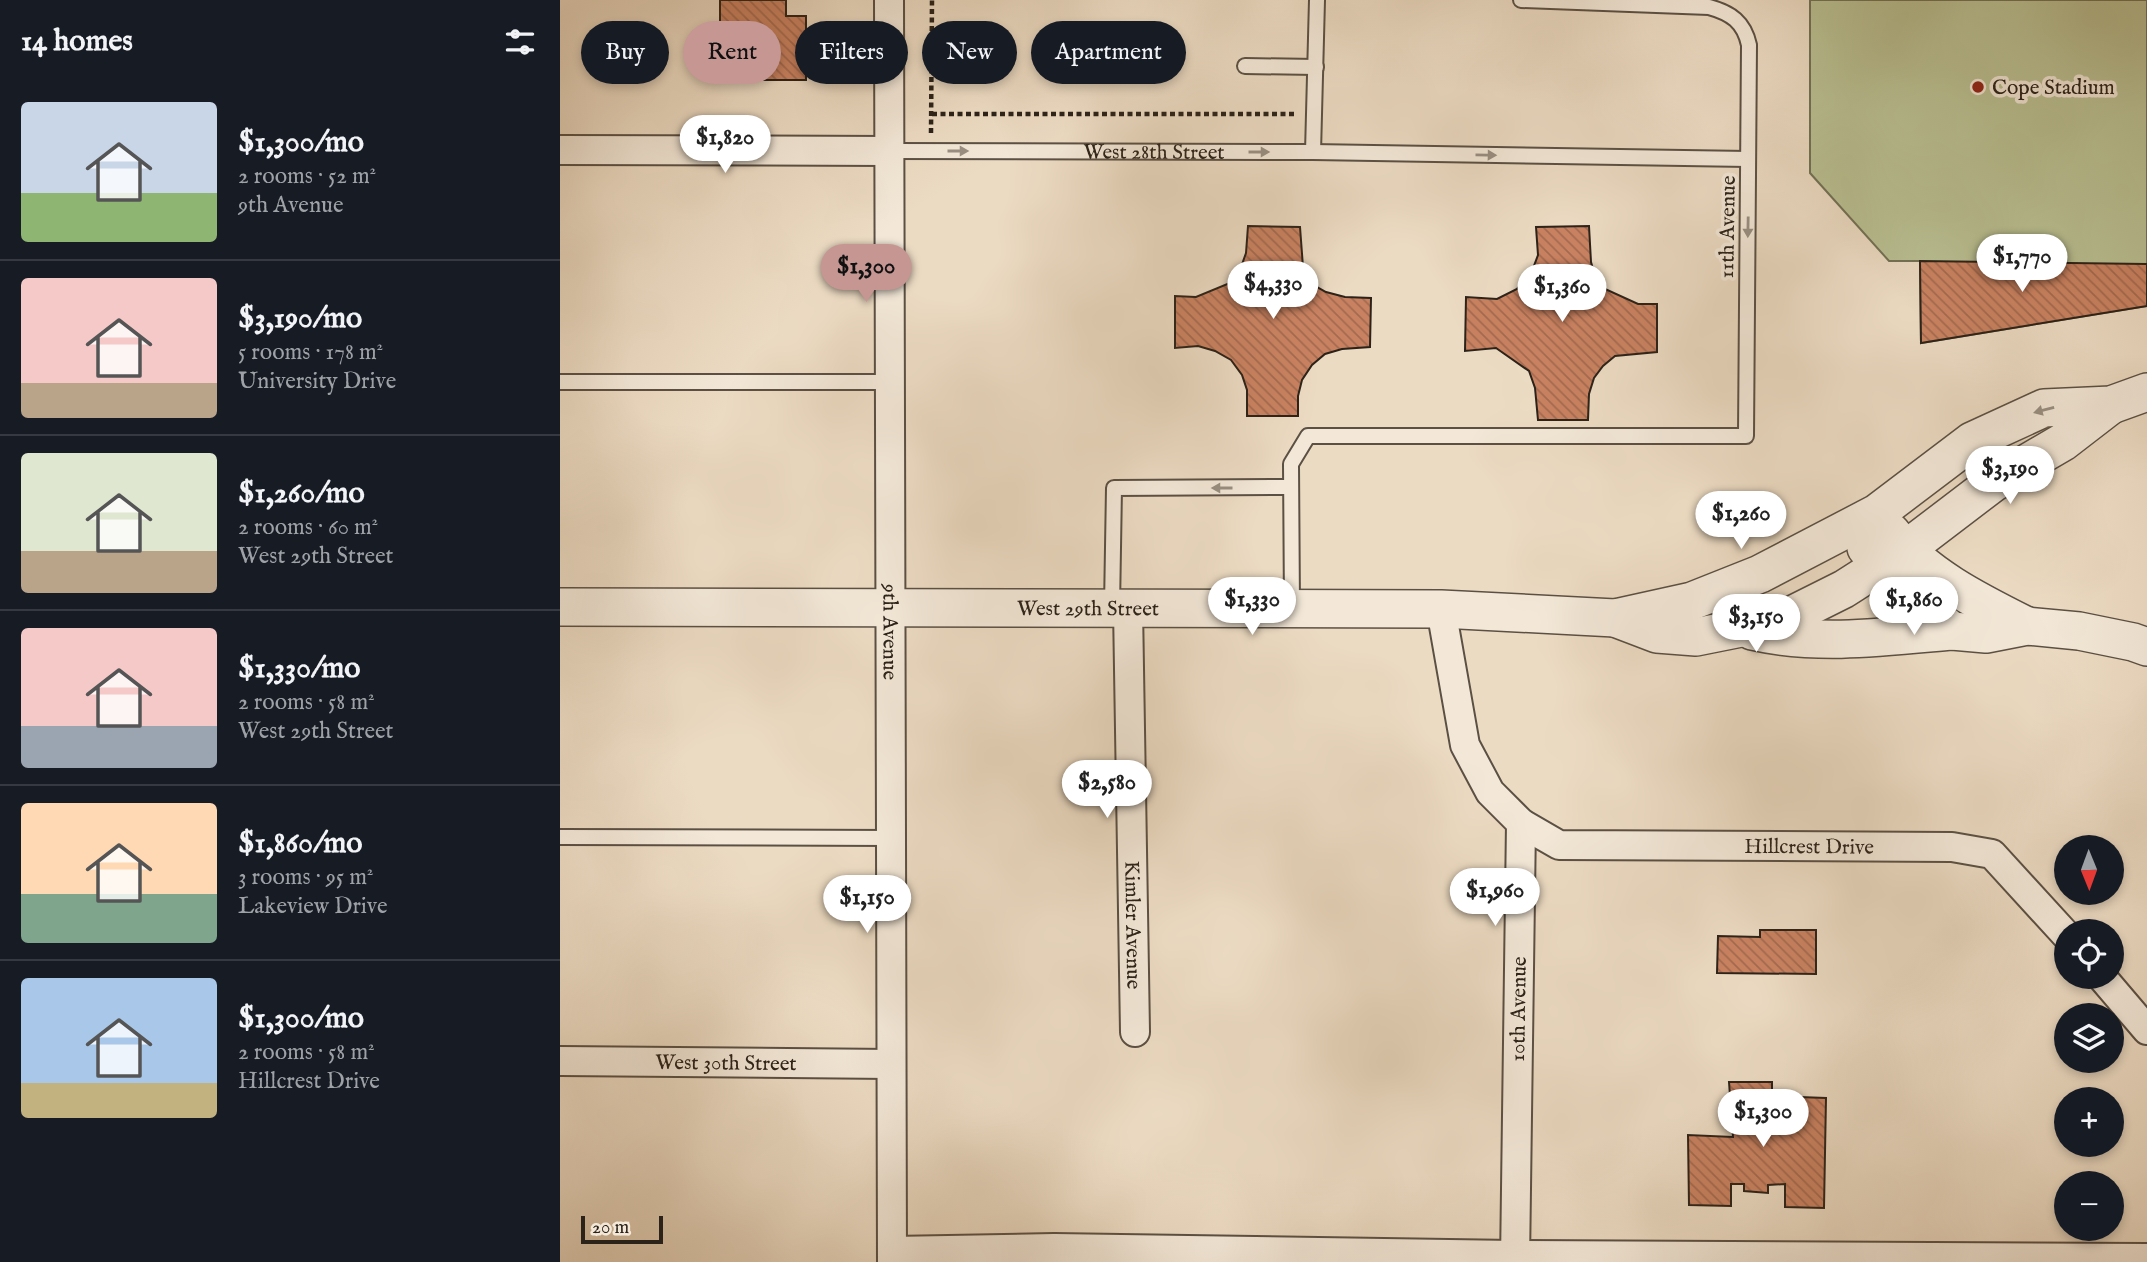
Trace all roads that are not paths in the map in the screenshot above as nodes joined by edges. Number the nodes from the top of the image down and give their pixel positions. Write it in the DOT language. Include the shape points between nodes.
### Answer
graph roads {
  1 [pos="889,0"];
  2 [pos="1317,0"];
  3 [pos="1521,0"];
  4 [pos="1245,66"];
  5 [pos="1316,67"];
  6 [pos="560,150"];
  7 [pos="890,151"];
  8 [pos="1313,152"];
  9 [pos="1748,159"];
  10 [pos="560,382"];
  11 [pos="891,382"];
  12 [pos="2147,391"];
  13 [pos="2111,405"];
  14 [pos="1290,487"];
  15 [pos="1863,520"];
  16 [pos="1893,558"];
  17 [pos="560,607"];
  18 [pos="890,608"];
  19 [pos="1120,608"];
  20 [pos="1292,608"];
  21 [pos="1441,609"];
  22 [pos="1615,618"];
  23 [pos="2027,626"];
  24 [pos="1741,628"];
  25 [pos="1952,631"];
  26 [pos="2147,647"];
  27 [pos="1521,823"];
  28 [pos="560,836"];
  29 [pos="891,838"];
  30 [pos="2054,922"];
  31 [pos="2112,989"];
  32 [pos="2147,1030"];
  33 [pos="1135,1032"];
  34 [pos="560,1061"];
  35 [pos="891,1065"];
  36 [pos="892,1256"];
  37 [pos="2147,1258"];
  38 [pos="1515,1259"];
  1 -- 7 [label="street, 9th Avenue"];
  2 -- 5 [label="lane"];
  3 -- 9 [label="lane, 11th Avenue" via="1726,11 1746,31 1749,45"];
  4 -- 5 [label="lane"];
  5 -- 8 [label="lane"];
  6 -- 7 [label="street, West 28th Street"];
  7 -- 8 [label="lane, West 28th Street, one-way"];
  7 -- 11 [label="street, 9th Avenue"];
  8 -- 9 [label="lane, West 28th Street, one-way"];
  9 -- 14 [label="lane, 11th Avenue, one-way" via="1746,436 1308,436 1291,464"];
  10 -- 11 [label="lane"];
  11 -- 18 [label="street, 9th Avenue"];
  12 -- 13 [label="street"];
  13 -- 15 [label="street, West 29th Street, one-way" via="2044,408 1972,440"];
  13 -- 16 [label="street, West 29th Street" via="2063,442 1993,483"];
  14 -- 19 [label="lane, one-way" via="1114,488"];
  14 -- 20 [label="lane"];
  15 -- 16 [label="street"];
  15 -- 22 [label="street, West 29th Street" via="1760,574 1692,601"];
  16 -- 23 [label="street"];
  16 -- 24 [label="street, West 29th Street" via="1792,615"];
  16 -- 25 [label="street" via="1911,597"];
  17 -- 18 [label="street, West 29th Street"];
  18 -- 19 [label="street, West 29th Street"];
  18 -- 29 [label="street, 9th Avenue"];
  19 -- 20 [label="street, West 29th Street"];
  19 -- 33 [label="street, Kimler Avenue"];
  20 -- 21 [label="street, West 29th Street"];
  21 -- 22 [label="street, West 29th Street"];
  21 -- 27 [label="street" via="1465,745 1490,792"];
  22 -- 24 [label="street, West 29th Street" via="1657,634 1696,637"];
  23 -- 25 [label="street" via="1986,634"];
  23 -- 26 [label="street" via="2079,631"];
  24 -- 25 [label="street" via="1781,638 1872,639"];
  27 -- 30 [label="street, Hillcrest Drive" via="1559,845 1952,847 1992,854"];
  27 -- 38 [label="street, 10th Avenue"];
  28 -- 29 [label="lane"];
  29 -- 35 [label="street, 9th Avenue"];
  31 -- 32 [label="street"];
  34 -- 35 [label="street, West 30th Street"];
  35 -- 36 [label="street, 9th Avenue"];
  36 -- 38 [label="street" via="1054,1248"];
  37 -- 38 [label="street"];
}
